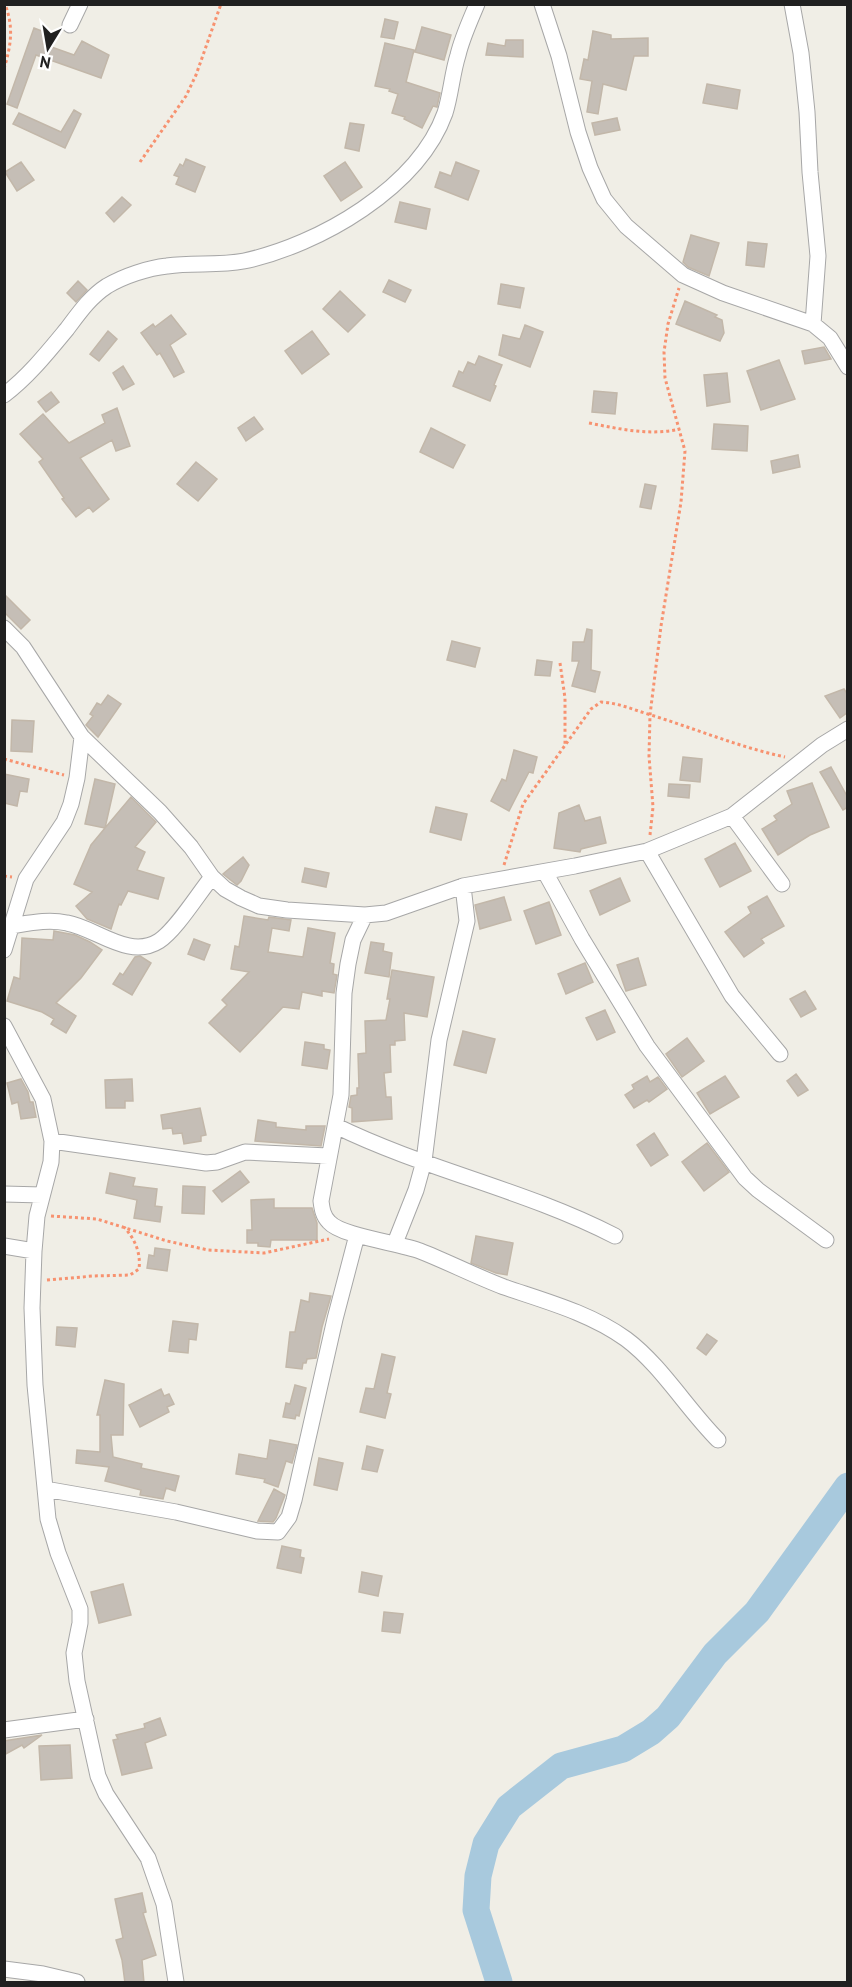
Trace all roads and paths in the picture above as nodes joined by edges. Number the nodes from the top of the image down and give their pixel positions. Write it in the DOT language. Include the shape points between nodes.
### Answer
graph roads {
  1 [pos="5,4"];
  2 [pos="80,4"];
  3 [pos="221,4"];
  4 [pos="477,4"];
  5 [pos="542,4"];
  6 [pos="792,4"];
  7 [pos="70,25"];
  8 [pos="4,69"];
  9 [pos="140,162"];
  10 [pos="683,275"];
  11 [pos="813,324"];
  12 [pos="848,368"];
  13 [pos="4,395"];
  14 [pos="589,423"];
  15 [pos="680,429"];
  16 [pos="4,628"];
  17 [pos="560,663"];
  18 [pos="650,714"];
  19 [pos="848,729"];
  20 [pos="82,737"];
  21 [pos="565,746"];
  22 [pos="4,759"];
  23 [pos="804,760"];
  24 [pos="77,778"];
  25 [pos="732,816"];
  26 [pos="647,851"];
  27 [pos="545,872"];
  28 [pos="212,877"];
  29 [pos="501,879"];
  30 [pos="782,884"];
  31 [pos="463,886"];
  32 [pos="365,915"];
  33 [pos="11,926"];
  34 [pos="4,950"];
  35 [pos="4,1026"];
  36 [pos="780,1054"];
  37 [pos="336,1126"];
  38 [pos="52,1141"];
  39 [pos="328,1156"];
  40 [pos="423,1161"];
  41 [pos="4,1194"];
  42 [pos="42,1195"];
  43 [pos="37,1216"];
  44 [pos="123,1226"];
  45 [pos="353,1234"];
  46 [pos="615,1236"];
  47 [pos="826,1240"];
  48 [pos="395,1243"];
  49 [pos="4,1246"];
  50 [pos="34,1251"];
  51 [pos="33,1281"];
  52 [pos="718,1440"];
  53 [pos="45,1489"];
  54 [pos="86,1719"];
  55 [pos="4,1730"];
  56 [pos="4,1969"];
  57 [pos="77,1983"];
  58 [pos="176,1983"];
  1 -- 8 [label="path" via="12,25"];
  2 -- 7 [label="street"];
  3 -- 9 [label="path" via="186,96"];
  4 -- 13 [label="street" via="437,130 409,171 377,199 300,243 268,255 212,265 167,266 107,286 90,299 39,362"];
  5 -- 10 [label="street" via="578,132 604,199"];
  6 -- 11 [label="street" via="807,111 818,256"];
  10 -- 11 [label="street"];
  10 -- 15 [label="path" via="664,352 665,378"];
  11 -- 12 [label="street" via="830,338"];
  14 -- 15 [label="path" via="635,432"];
  15 -- 18 [label="path" via="684,451 681,502"];
  16 -- 20 [label="street" via="23,646"];
  17 -- 21 [label="path"];
  18 -- 21 [label="path" via="601,702 591,709"];
  18 -- 23 [label="path" via="748,748"];
  18 -- 26 [label="path" via="653,807"];
  19 -- 23 [label="street"];
  20 -- 24 [label="street"];
  20 -- 28 [label="street" via="160,812"];
  21 -- 29 [label="path" via="523,804"];
  22 -- 24 [label="path"];
  23 -- 25 [label="street"];
  24 -- 33 [label="street" via="63,822 26,879"];
  25 -- 26 [label="street"];
  25 -- 30 [label="street"];
  26 -- 27 [label="street"];
  26 -- 36 [label="street" via="732,996"];
  27 -- 29 [label="street"];
  27 -- 47 [label="street" via="647,1046 746,1178"];
  28 -- 32 [label="street" via="233,894 259,906"];
  28 -- 33 [label="street" via="173,927 159,941 142,947 120,944 68,923 45,921"];
  29 -- 31 [label="street"];
  31 -- 32 [label="street" via="386,913"];
  31 -- 40 [label="street" via="467,921 439,1040"];
  32 -- 37 [label="street" via="353,940 344,993 343,1068"];
  33 -- 34 [label="street"];
  35 -- 38 [label="street" via="43,1099"];
  37 -- 39 [label="street"];
  37 -- 40 [label="street" via="370,1143"];
  38 -- 39 [label="street" via="206,1163 245,1152"];
  38 -- 42 [label="street"];
  39 -- 45 [label="street" via="321,1202 324,1215 335,1228"];
  40 -- 46 [label="street" via="552,1208"];
  40 -- 48 [label="street"];
  41 -- 42 [label="street"];
  42 -- 43 [label="street"];
  43 -- 44 [label="path" via="97,1219"];
  43 -- 50 [label="street"];
  44 -- 45 [label="path" via="208,1250 264,1252"];
  44 -- 51 [label="path" via="141,1258 140,1269 130,1275"];
  45 -- 48 [label="street"];
  45 -- 53 [label="street" via="294,1500 289,1517 278,1532 257,1532 176,1512"];
  48 -- 52 [label="street" via="587,1317 625,1339"];
  49 -- 50 [label="street"];
  50 -- 51 [label="street"];
  51 -- 53 [label="street" via="35,1385"];
  53 -- 54 [label="street" via="48,1519 80,1609 74,1653"];
  54 -- 55 [label="street"];
  54 -- 58 [label="street" via="98,1776 148,1858 164,1904"];
  56 -- 57 [label="street"];
}
